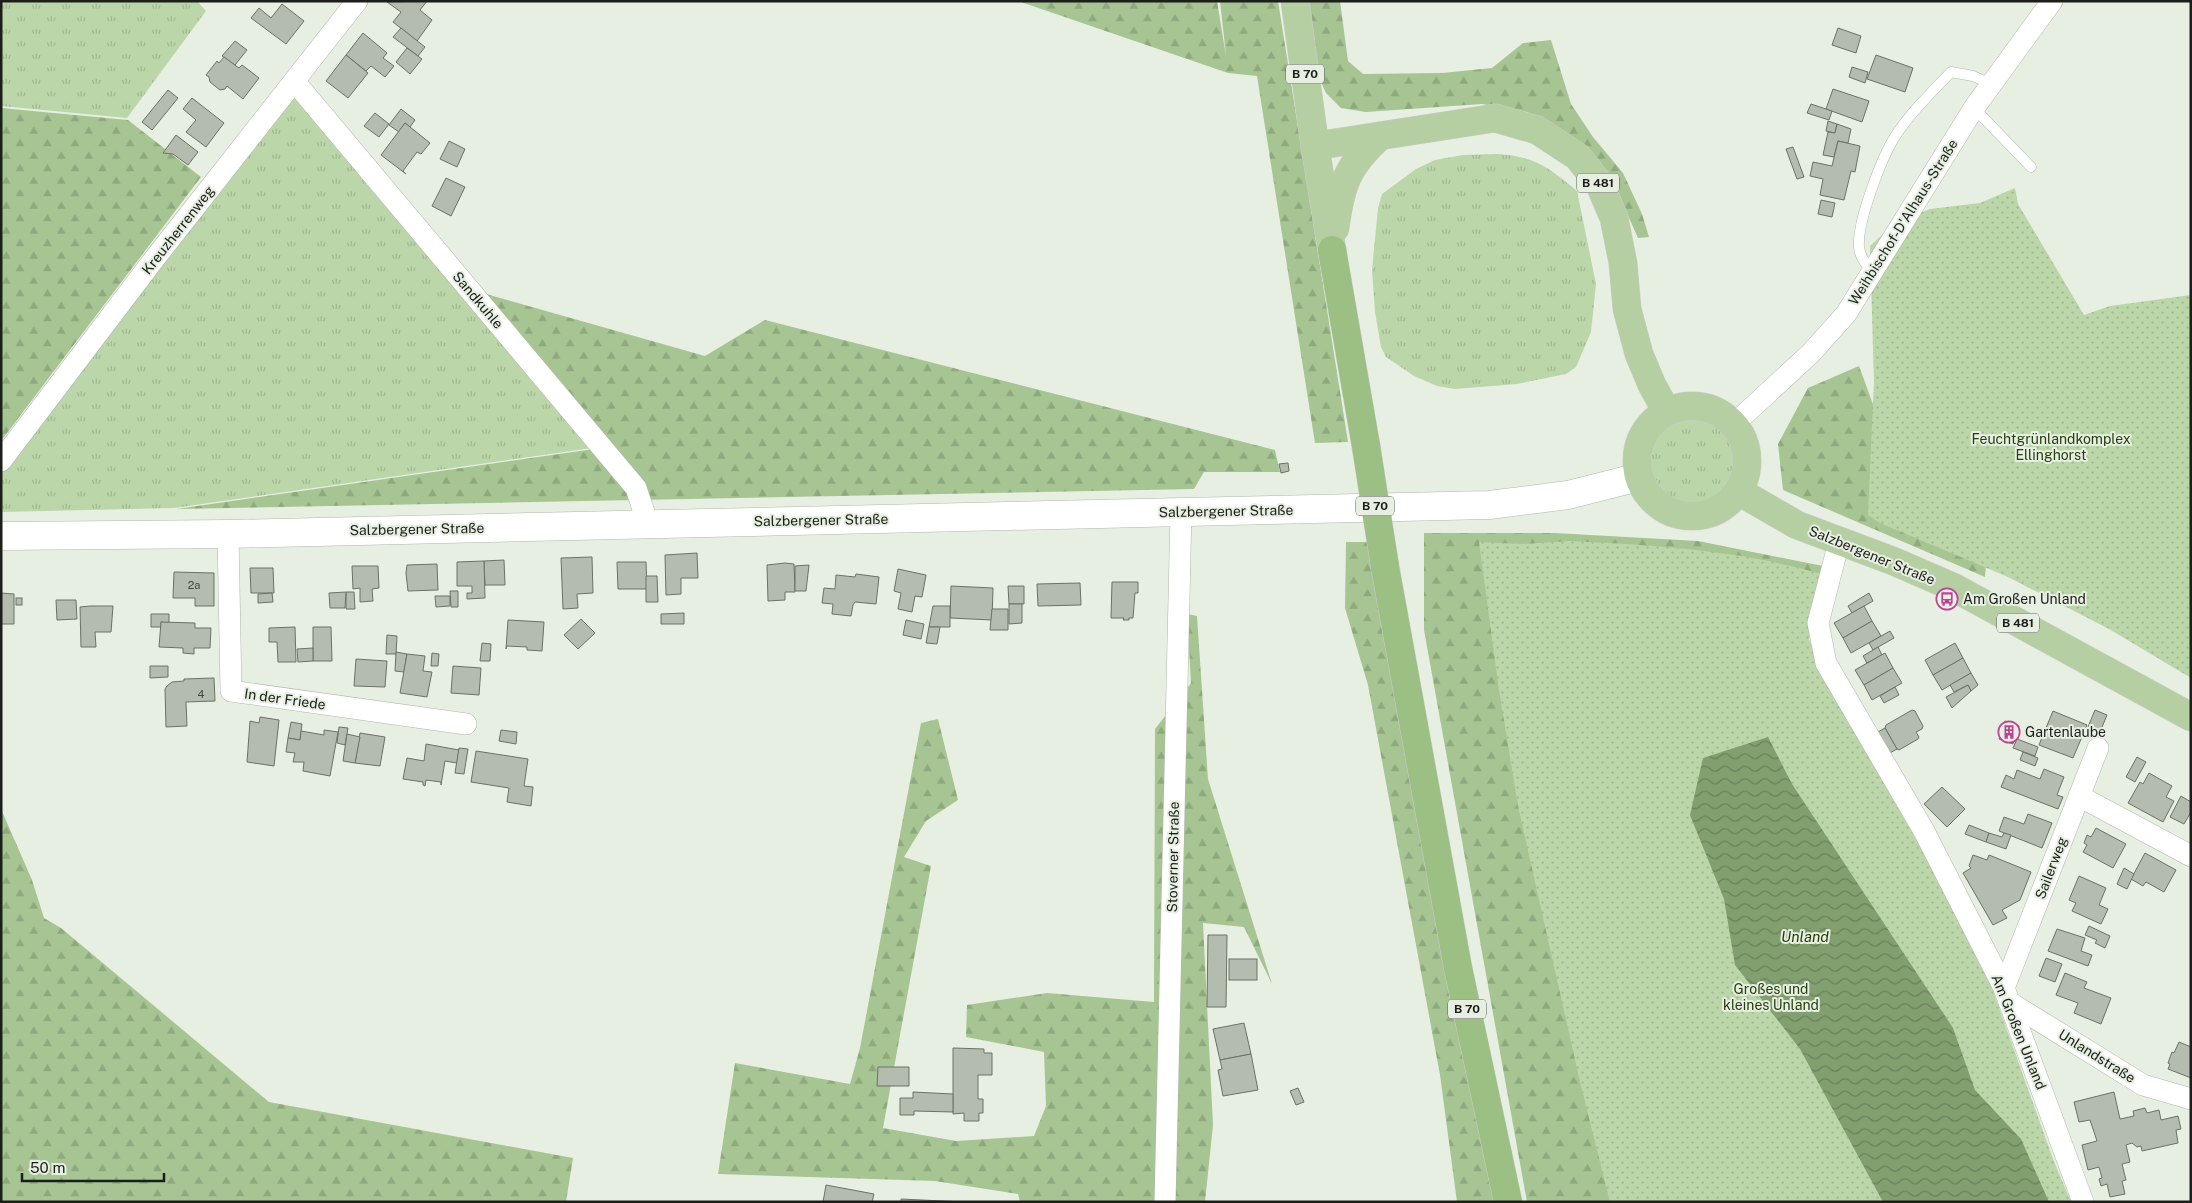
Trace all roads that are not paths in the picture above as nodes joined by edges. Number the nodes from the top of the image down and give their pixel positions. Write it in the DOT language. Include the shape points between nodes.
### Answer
graph roads {
  1 [pos="357,1"];
  2 [pos="1295,1"];
  3 [pos="2052,1"];
  4 [pos="295,82"];
  5 [pos="1992,84"];
  6 [pos="1974,108"];
  7 [pos="1380,136"];
  8 [pos="1315,146"];
  9 [pos="2031,167"];
  10 [pos="1332,250"];
  11 [pos="1874,272"];
  12 [pos="1667,412"];
  13 [pos="1733,425"];
  14 [pos="1,461"];
  15 [pos="1639,477"];
  16 [pos="1738,492"];
  17 [pos="1181,512"];
  18 [pos="648,524"];
  19 [pos="228,534"];
  20 [pos="1,536"];
  21 [pos="1840,542"];
  22 [pos="2191,717"];
  23 [pos="466,724"];
  24 [pos="2098,748"];
  25 [pos="2079,796"];
  26 [pos="2191,856"];
  27 [pos="2006,995"];
  28 [pos="2191,1099"];
  29 [pos="1165,1202"];
  30 [pos="1508,1202"];
  31 [pos="2083,1202"];
  1 -- 4 [label="street, Kreuzherrenweg"];
  2 -- 8 [label="main road, B 70"];
  3 -- 5 [label="street, Weihbischof-D'Alhaus-Straße"];
  4 -- 14 [label="street, Kreuzherrenweg" via="155,258"];
  4 -- 18 [label="street, Sandkuhle" via="636,488"];
  5 -- 6 [label="street, Weihbischof-D'Alhaus-Straße"];
  5 -- 11 [label="lane" via="1951,72 1895,136 1863,216 1859,247 1863,262"];
  6 -- 9 [label="lane"];
  6 -- 11 [label="street, Weihbischof-D'Alhaus-Straße"];
  7 -- 8 [label="main road, B 481"];
  7 -- 10 [label="main road, B 70" via="1350,168 1338,207"];
  7 -- 12 [label="main road, B 481" via="1495,118 1537,130 1578,157 1600,185 1614,218 1623,263 1627,309 1639,354"];
  8 -- 10 [label="main road, B 70"];
  10 -- 30 [label="highway, B 70, bridge" via="1385,567 1458,968"];
  11 -- 13 [label="street, Weihbischof-D'Alhaus-Straße" via="1846,314 1811,353"];
  12 -- 13 [label="main road" via="1695,406 1722,415"];
  12 -- 15 [label="main road" via="1644,433 1636,462"];
  13 -- 16 [label="main road" via="1741,437 1746,457 1744,478"];
  15 -- 16 [label="main road" via="1648,496 1664,509 1684,516 1705,515 1723,506"];
  15 -- 17 [label="main road, Salzbergener Straße" via="1568,495 1489,505"];
  16 -- 21 [label="main road, Salzbergener Straße / B 481" via="1797,525"];
  17 -- 18 [label="main road, Salzbergener Straße"];
  17 -- 29 [label="street, Stoverner Straße"];
  18 -- 19 [label="main road, Salzbergener Straße"];
  19 -- 20 [label="main road, Salzbergener Straße"];
  19 -- 23 [label="street, In der Friede" via="231,691"];
  21 -- 22 [label="main road, Salzbergener Straße / B 481" via="1953,588"];
  21 -- 27 [label="street, Am Großen Unland" via="1818,624 1826,663 1924,831"];
  24 -- 25 [label="street, Sailerweg"];
  25 -- 26 [label="street"];
  25 -- 27 [label="street, Sailerweg"];
  27 -- 28 [label="street, Unlandstraße" via="2143,1085"];
  27 -- 31 [label="street, Am Großen Unland"];
}
